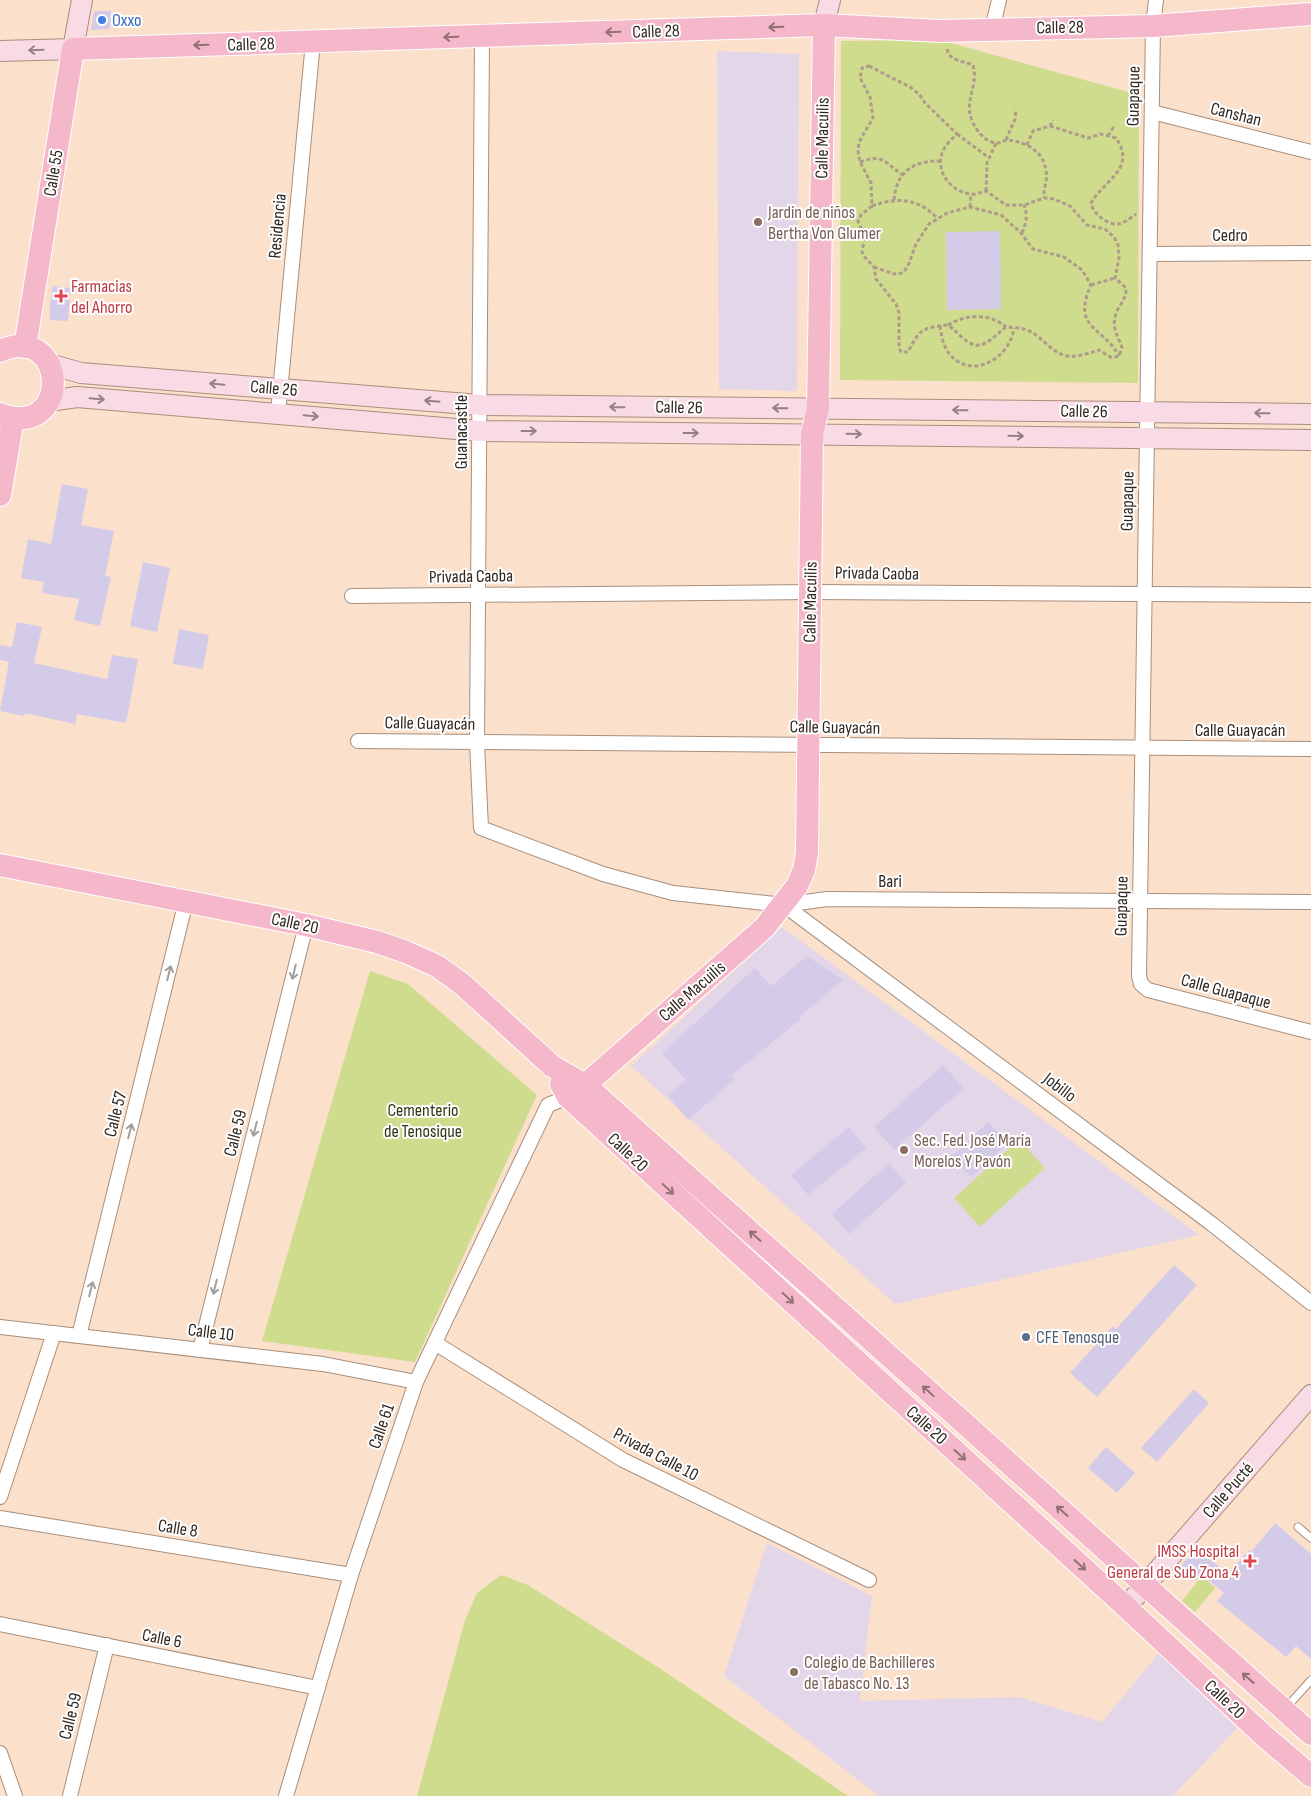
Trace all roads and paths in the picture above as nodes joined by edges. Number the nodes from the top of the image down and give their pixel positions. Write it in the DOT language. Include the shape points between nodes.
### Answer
graph roads {
  1 [pos="82,0"];
  2 [pos="830,0"];
  3 [pos="999,0"];
  4 [pos="1156,0"];
  5 [pos="1311,14"];
  6 [pos="824,25"];
  7 [pos="1153,26"];
  8 [pos="992,29"];
  9 [pos="940,31"];
  10 [pos="482,36"];
  11 [pos="313,42"];
  12 [pos="73,49"];
  13 [pos="0,51"];
  14 [pos="1016,109"];
  15 [pos="1152,112"];
  16 [pos="1053,120"];
  17 [pos="1050,126"];
  18 [pos="1114,126"];
  19 [pos="957,134"];
  20 [pos="1108,136"];
  21 [pos="1006,140"];
  22 [pos="996,143"];
  23 [pos="1027,145"];
  24 [pos="1311,152"];
  25 [pos="988,157"];
  26 [pos="860,162"];
  27 [pos="941,162"];
  28 [pos="903,175"];
  29 [pos="986,191"];
  30 [pos="971,194"];
  31 [pos="1044,198"];
  32 [pos="894,200"];
  33 [pos="1024,205"];
  34 [pos="872,206"];
  35 [pos="970,207"];
  36 [pos="1150,213"];
  37 [pos="937,218"];
  38 [pos="1108,221"];
  39 [pos="1106,229"];
  40 [pos="1022,233"];
  41 [pos="1311,253"];
  42 [pos="1150,254"];
  43 [pos="874,267"];
  44 [pos="1115,278"];
  45 [pos="1091,285"];
  46 [pos="948,325"];
  47 [pos="940,326"];
  48 [pos="1006,327"];
  49 [pos="1014,328"];
  50 [pos="25,347"];
  51 [pos="0,351"];
  52 [pos="1120,356"];
  53 [pos="49,364"];
  54 [pos="281,389"];
  55 [pos="49,401"];
  56 [pos="480,405"];
  57 [pos="818,408"];
  58 [pos="1147,412"];
  59 [pos="278,413"];
  60 [pos="1311,414"];
  61 [pos="6,416"];
  62 [pos="480,431"];
  63 [pos="812,434"];
  64 [pos="1147,438"];
  65 [pos="1311,440"];
  66 [pos="0,495"];
  67 [pos="810,592"];
  68 [pos="479,595"];
  69 [pos="1145,595"];
  70 [pos="1311,595"];
  71 [pos="352,596"];
  72 [pos="358,741"];
  73 [pos="477,742"];
  74 [pos="808,746"];
  75 [pos="1142,749"];
  76 [pos="1311,750"];
  77 [pos="482,828"];
  78 [pos="0,865"];
  79 [pos="186,901"];
  80 [pos="1140,901"];
  81 [pos="1311,902"];
  82 [pos="784,905"];
  83 [pos="306,925"];
  84 [pos="1139,976"];
  85 [pos="1311,1032"];
  86 [pos="576,1091"];
  87 [pos="1311,1302"];
  88 [pos="848,1319"];
  89 [pos="0,1327"];
  90 [pos="54,1333"];
  91 [pos="79,1336"];
  92 [pos="831,1338"];
  93 [pos="435,1343"];
  94 [pos="200,1350"];
  95 [pos="416,1382"];
  96 [pos="1311,1395"];
  97 [pos="0,1497"];
  98 [pos="0,1518"];
  99 [pos="1298,1527"];
  100 [pos="1311,1538"];
  101 [pos="351,1575"];
  102 [pos="869,1580"];
  103 [pos="1145,1585"];
  104 [pos="1126,1607"];
  105 [pos="0,1624"];
  106 [pos="107,1645"];
  107 [pos="1311,1680"];
  108 [pos="318,1688"];
  109 [pos="1285,1710"];
  110 [pos="1311,1734"];
  111 [pos="1264,1735"];
  112 [pos="0,1753"];
  113 [pos="1311,1776"];
  114 [pos="73,1795"];
  115 [pos="15,1796"];
  116 [pos="286,1796"];
  1 -- 12 [label="main road, Calle 55"];
  2 -- 6 [label="main road"];
  3 -- 8 [label="street"];
  4 -- 7 [label="street, Guapaque"];
  5 -- 7 [label="main road, Calle 28"];
  6 -- 9 [label="main road, Calle 28"];
  6 -- 10 [label="main road, Calle 28, one-way"];
  6 -- 57 [label="main road, Calle Macuilis"];
  7 -- 8 [label="main road, Calle 28"];
  7 -- 15 [label="street, Guapaque"];
  8 -- 9 [label="main road, Calle 28"];
  9 -- 22 [label="path" via="942,46 948,54 973,65 975,82 969,106 972,119 978,131 988,141"];
  10 -- 11 [label="main road, Calle 28, one-way"];
  10 -- 56 [label="street, Guanacastle"];
  11 -- 12 [label="main road, Calle 28, one-way"];
  11 -- 54 [label="street, Residencia"];
  12 -- 13 [label="main road, Calle 28, one-way"];
  12 -- 50 [label="main road, Calle 55"];
  14 -- 21 [label="path" via="1016,118"];
  15 -- 24 [label="street, Canshan"];
  15 -- 36 [label="street, Guapaque"];
  16 -- 17 [label="path"];
  17 -- 20 [label="path" via="1088,138 1101,134"];
  17 -- 23 [label="path" via="1033,131"];
  18 -- 20 [label="path"];
  19 -- 25 [label="path"];
  19 -- 26 [label="path" via="910,87 869,66 862,68 860,78 870,97 873,118 859,142"];
  19 -- 27 [label="path" via="944,149"];
  20 -- 38 [label="path" via="1116,138 1120,145 1123,155 1120,168 1091,203 1092,209"];
  21 -- 22 [label="path"];
  21 -- 23 [label="path"];
  22 -- 25 [label="path"];
  23 -- 31 [label="path" via="1034,148 1045,164"];
  25 -- 29 [label="path"];
  26 -- 28 [label="path" via="872,158 882,160"];
  26 -- 34 [label="path" via="871,182"];
  27 -- 28 [label="path" via="923,161"];
  27 -- 30 [label="path" via="948,184"];
  28 -- 32 [label="path"];
  29 -- 30 [label="path"];
  29 -- 33 [label="path" via="1006,205"];
  30 -- 35 [label="path"];
  31 -- 33 [label="path"];
  31 -- 39 [label="path" via="1063,202 1087,225"];
  32 -- 34 [label="path"];
  32 -- 37 [label="path" via="922,206"];
  33 -- 40 [label="path" via="1027,214"];
  34 -- 43 [label="path" via="858,221 865,238 863,255"];
  35 -- 37 [label="path"];
  35 -- 40 [label="path" via="1001,215"];
  36 -- 38 [label="path" via="1138,212 1122,224"];
  36 -- 42 [label="street, Guapaque"];
  37 -- 43 [label="path" via="916,244 903,273 894,274"];
  38 -- 39 [label="path"];
  39 -- 44 [label="path" via="1118,245"];
  40 -- 45 [label="path" via="1033,249 1074,263"];
  41 -- 42 [label="street, Cedro"];
  42 -- 58 [label="street, Guapaque"];
  43 -- 47 [label="path" via="876,279 896,304 901,352 908,352 919,332"];
  44 -- 45 [label="path"];
  44 -- 52 [label="path" via="1126,288 1126,295 1114,318 1122,348"];
  45 -- 52 [label="path" via="1086,296 1086,319"];
  46 -- 47 [label="path"];
  46 -- 48 [label="path" via="961,318 980,317 998,320"];
  46 -- 48 [label="path" via="967,342 980,346"];
  47 -- 49 [label="path" via="947,351 955,360 976,366 986,364 1006,350"];
  48 -- 49 [label="path"];
  49 -- 52 [label="path" via="1030,331 1061,354 1070,356 1100,350 1112,358"];
  50 -- 51 [label="main road" via="13,346"];
  50 -- 53 [label="main road" via="35,350"];
  54 -- 53 [label="main road, Calle 26, one-way" via="81,373"];
  53 -- 55 [label="main road" via="54,382"];
  56 -- 54 [label="main road, Calle 26, one-way"];
  54 -- 59 [label="street, Residencia"];
  55 -- 59 [label="main road, Calle 26, one-way" via="77,397"];
  55 -- 61 [label="main road" via="37,413 21,418"];
  57 -- 56 [label="main road, Calle 26, one-way"];
  56 -- 62 [label="street, Guanacastle"];
  58 -- 57 [label="main road, Calle 26, one-way"];
  57 -- 63 [label="main road, Calle Macuilis"];
  60 -- 58 [label="main road, Calle 26, one-way"];
  58 -- 64 [label="street, Guapaque"];
  59 -- 62 [label="main road, Calle 26, one-way"];
  61 -- 66 [label="main road"];
  62 -- 63 [label="main road, Calle 26, one-way"];
  62 -- 68 [label="street, Guanacastle"];
  63 -- 64 [label="main road, Calle 26, one-way"];
  63 -- 67 [label="main road, Calle Macuilis"];
  64 -- 65 [label="main road, Calle 26"];
  64 -- 69 [label="street, Guapaque"];
  67 -- 68 [label="street, Privada Caoba"];
  67 -- 69 [label="street, Privada Caoba"];
  67 -- 74 [label="main road, Calle Macuilis"];
  68 -- 71 [label="street, Privada Caoba"];
  68 -- 73 [label="street, Guanacastle"];
  69 -- 70 [label="street, Privada Caoba"];
  69 -- 75 [label="street, Guapaque"];
  72 -- 73 [label="street, Calle Guayacán"];
  73 -- 74 [label="street, Calle Guayacán"];
  73 -- 77 [label="street, Guanacastle"];
  74 -- 75 [label="street, Calle Guayacán"];
  74 -- 82 [label="main road, Calle Macuilis" via="807,853 797,886"];
  75 -- 76 [label="street, Calle Guayacán"];
  75 -- 80 [label="street, Guapaque"];
  77 -- 82 [label="street, Bari" via="603,874 673,893"];
  78 -- 79 [label="main road, Calle 20"];
  79 -- 83 [label="main road, Calle 20"];
  91 -- 79 [label="street, Calle 57, one-way"];
  80 -- 81 [label="street, Bari"];
  80 -- 82 [label="street, Bari" via="827,899"];
  80 -- 84 [label="street, Guapaque"];
  82 -- 86 [label="main road, Calle Macuilis" via="764,928"];
  82 -- 87 [label="street, Jobillo" via="1204,1218"];
  83 -- 86 [label="main road, Calle 20" via="377,942 436,966 462,984"];
  83 -- 94 [label="street, Calle 59, one-way"];
  84 -- 85 [label="street, Calle Guapaque" via="1141,984 1148,990"];
  88 -- 86 [label="main road, Calle 20, one-way"];
  86 -- 92 [label="main road, Calle 20, one-way"];
  86 -- 93 [label="street, Calle 61" via="548,1105"];
  88 -- 92 [label="main road"];
  103 -- 88 [label="main road, Calle 20, one-way"];
  89 -- 90 [label="street, Calle 10"];
  90 -- 91 [label="street, Calle 10"];
  90 -- 97 [label="street"];
  91 -- 94 [label="street, Calle 10"];
  92 -- 104 [label="main road, Calle 20, one-way"];
  93 -- 95 [label="street, Calle 61"];
  93 -- 102 [label="street, Privada Calle 10" via="623,1460"];
  94 -- 95 [label="street, Calle 10" via="323,1364"];
  95 -- 101 [label="street, Calle 61"];
  96 -- 103 [label="main road, Calle Pucté"];
  98 -- 101 [label="street, Calle 8"];
  99 -- 100 [label="lane"];
  101 -- 108 [label="street, Calle 61"];
  103 -- 104 [label="main road, Calle Pucté"];
  109 -- 103 [label="main road, Calle 20, one-way"];
  104 -- 111 [label="main road, Calle 20"];
  105 -- 106 [label="street, Calle 6"];
  106 -- 108 [label="street, Calle 6"];
  106 -- 114 [label="street, Calle 59"];
  107 -- 109 [label="lane"];
  108 -- 116 [label="street, Calle 61"];
  109 -- 110 [label="main road, Calle 20"];
  109 -- 111 [label="main road"];
  111 -- 113 [label="main road, Calle 20"];
  112 -- 115 [label="street"];
}
